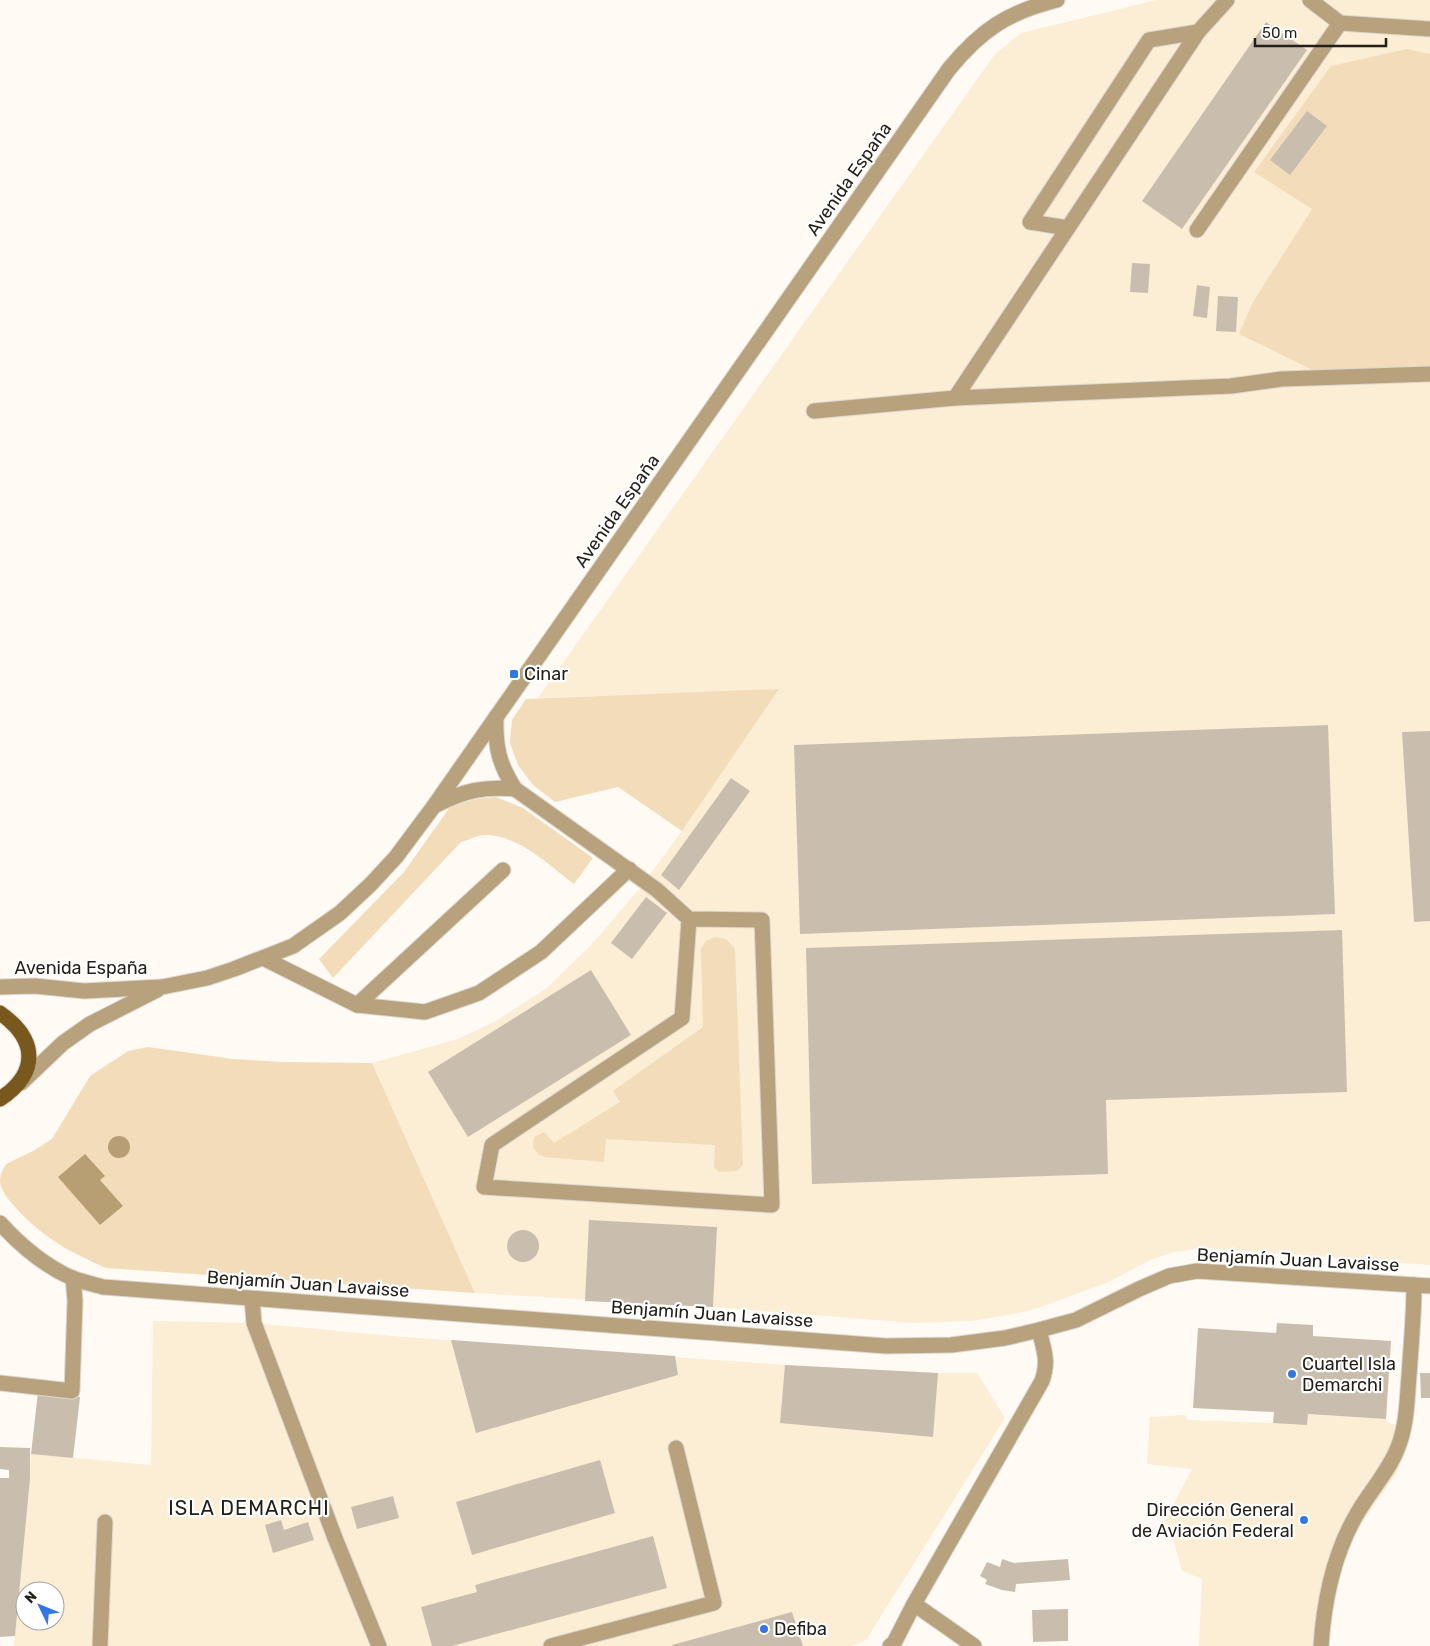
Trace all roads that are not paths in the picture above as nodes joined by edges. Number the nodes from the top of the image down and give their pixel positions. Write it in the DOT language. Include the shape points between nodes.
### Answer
graph roads {
  1 [pos="1057,0"];
  2 [pos="1228,0"];
  3 [pos="1310,0"];
  4 [pos="1340,23"];
  5 [pos="1430,29"];
  6 [pos="1198,32"];
  7 [pos="1068,228"];
  8 [pos="1197,230"];
  9 [pos="1430,374"];
  10 [pos="955,398"];
  11 [pos="814,411"];
  12 [pos="496,717"];
  13 [pos="515,788"];
  14 [pos="434,806"];
  15 [pos="629,869"];
  16 [pos="503,870"];
  17 [pos="689,919"];
  18 [pos="263,958"];
  19 [pos="0,987"];
  20 [pos="162,987"];
  21 [pos="357,1005"];
  22 [pos="0,1013"];
  23 [pos="21,1083"];
  24 [pos="0,1099"];
  25 [pos="0,1223"];
  26 [pos="73,1278"];
  27 [pos="1414,1285"];
  28 [pos="1430,1286"];
  29 [pos="252,1299"];
  30 [pos="1038,1330"];
  31 [pos="0,1383"];
  32 [pos="676,1448"];
  33 [pos="105,1522"];
  34 [pos="914,1604"];
  35 [pos="100,1646"];
  36 [pos="379,1646"];
  37 [pos="551,1646"];
  38 [pos="890,1646"];
  39 [pos="974,1646"];
  40 [pos="1321,1646"];
  1 -- 12 [label="street, Avenida España" via="1019,11 1001,21 954,63"];
  2 -- 6 [label="street"];
  3 -- 4 [label="street"];
  4 -- 5 [label="street"];
  4 -- 8 [label="street"];
  6 -- 7 [label="street"];
  6 -- 7 [label="street" via="1149,40 1030,222"];
  7 -- 10 [label="street"];
  9 -- 10 [label="street"];
  10 -- 11 [label="street"];
  12 -- 13 [label="street" via="498,754"];
  12 -- 14 [label="street, Avenida España"];
  13 -- 14 [label="street" via="475,789"];
  13 -- 15 [label="street"];
  14 -- 18 [label="street, Avenida España" via="396,857 340,913 293,946"];
  15 -- 17 [label="street"];
  15 -- 21 [label="street" via="541,952 479,993 425,1012"];
  16 -- 21 [label="street"];
  17 -- 17 [label="street" via="682,1018 492,1145 484,1187 772,1205 762,920"];
  18 -- 20 [label="street, Avenida España" via="207,978"];
  18 -- 21 [label="street"];
  19 -- 20 [label="street, Avenida España" via="35,986 84,991"];
  20 -- 23 [label="street, Avenida España" via="90,1024 63,1043"];
  22 -- 23 [label="main road" via="20,1033 28,1050 28,1066"];
  23 -- 24 [label="main road, Avenida España"];
  25 -- 26 [label="street, Benjamín Juan Lavaisse" via="36,1256"];
  26 -- 29 [label="street, Benjamín Juan Lavaisse" via="119,1289"];
  26 -- 31 [label="street" via="72,1391"];
  27 -- 28 [label="street, Benjamín Juan Lavaisse"];
  27 -- 30 [label="street, Benjamín Juan Lavaisse" via="1197,1270 1169,1276 1076,1320"];
  27 -- 40 [label="street" via="1408,1394 1399,1447 1348,1529 1326,1596"];
  29 -- 30 [label="street, Benjamín Juan Lavaisse" via="886,1346 951,1345"];
  29 -- 36 [label="street" via="254,1323"];
  30 -- 34 [label="street" via="1047,1367 1042,1382"];
  32 -- 37 [label="street" via="714,1603"];
  33 -- 35 [label="street"];
  34 -- 38 [label="street"];
  34 -- 39 [label="street"];
}
